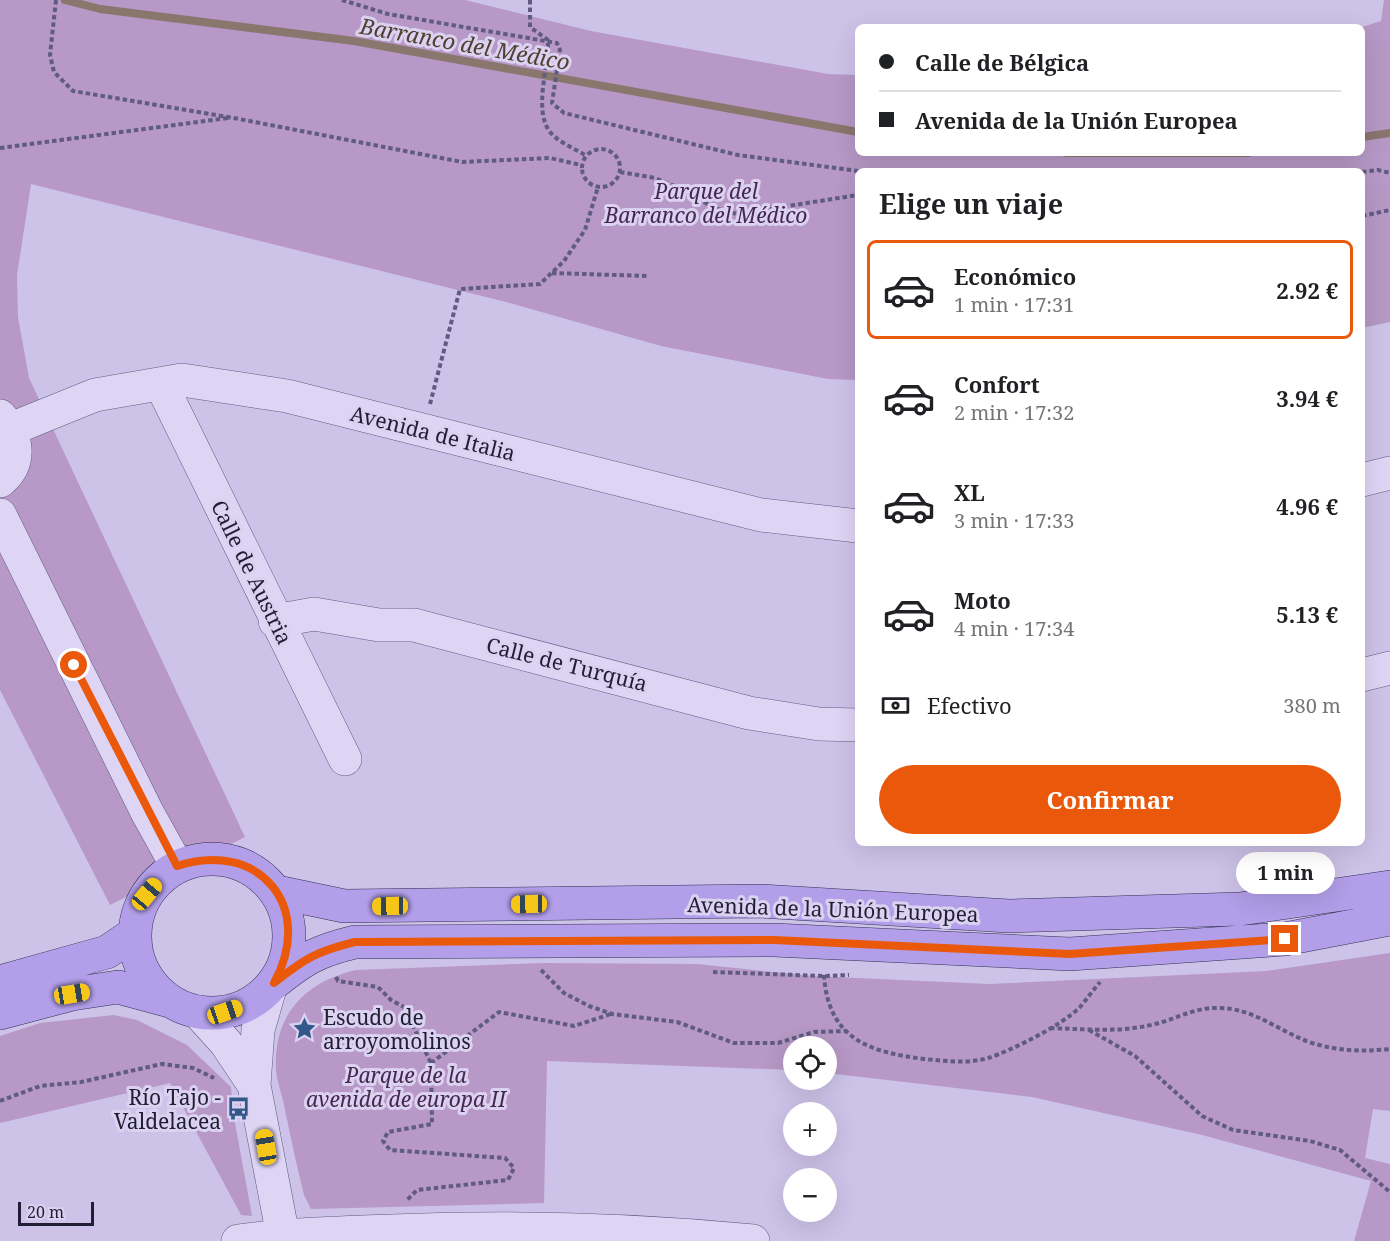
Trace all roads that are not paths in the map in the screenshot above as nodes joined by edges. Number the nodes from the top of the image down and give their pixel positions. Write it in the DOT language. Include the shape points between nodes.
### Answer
graph roads {
  1 [pos="160,384"];
  2 [pos="6,422"];
  3 [pos="1390,473"];
  4 [pos="1365,479"];
  5 [pos="0,481"];
  6 [pos="0,515"];
  7 [pos="855,526"];
  8 [pos="275,621"];
  9 [pos="1390,668"];
  10 [pos="1365,674"];
  11 [pos="855,725"];
  12 [pos="345,759"];
  13 [pos="177,866"];
  14 [pos="1390,887"];
  15 [pos="277,892"];
  16 [pos="1390,919"];
  17 [pos="135,933"];
  18 [pos="0,982"];
  19 [pos="272,985"];
  20 [pos="185,1007"];
  21 [pos="0,1013"];
  22 [pos="254,1085"];
  23 [pos="283,1238"];
  24 [pos="238,1241"];
  25 [pos="753,1241"];
  1 -- 2 [label="street, Avenida de Italia" via="95,395"];
  1 -- 7 [label="street, Avenida de Italia" via="182,380 287,396 761,515"];
  1 -- 8 [label="street, Calle de Austria"];
  2 -- 5 [label="street" via="16,446 10,471"];
  3 -- 4 [label="street"];
  6 -- 13 [label="street"];
  8 -- 11 [label="street, Calle de Turquía" via="314,614 379,625 414,625 749,713 819,724"];
  8 -- 12 [label="street, Calle de Austria"];
  9 -- 10 [label="street"];
  13 -- 15 [label="main road" via="221,858 243,864"];
  13 -- 17 [label="main road" via="147,894 138,912"];
  14 -- 15 [label="main road, Avenida de la Unión Europea" via="1240,909 1009,916 760,901 344,906"];
  15 -- 19 [label="main road" via="287,914 290,938 286,962"];
  16 -- 19 [label="main road, Avenida de la Unión Europea" via="1285,939 1070,954 774,940 355,942 322,950"];
  17 -- 18 [label="main road" via="107,952"];
  17 -- 20 [label="main road" via="136,953 144,972 156,989"];
  19 -- 20 [label="main road" via="250,1004 225,1012"];
  19 -- 22 [label="street" via="258,1030"];
  20 -- 21 [label="main road" via="118,987 72,994"];
  20 -- 22 [label="street" via="226,1043"];
  22 -- 23 [label="street"];
  23 -- 24 [label="street"];
  23 -- 25 [label="street" via="489,1227 656,1232"];
}
